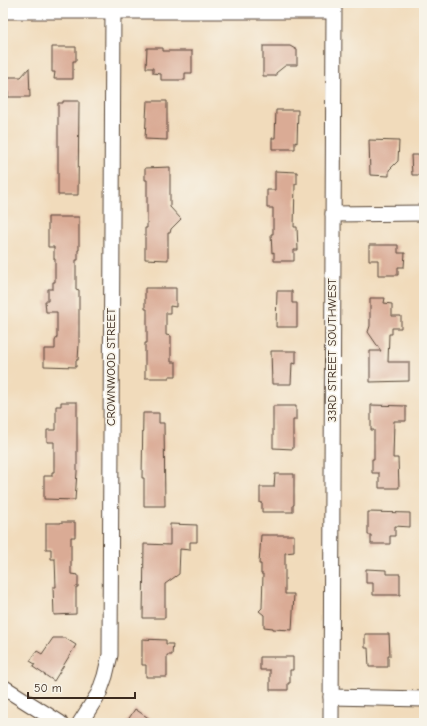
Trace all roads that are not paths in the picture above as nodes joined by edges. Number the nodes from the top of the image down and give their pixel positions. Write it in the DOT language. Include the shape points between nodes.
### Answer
graph roads {
  1 [pos="113,7"];
  2 [pos="334,7"];
  3 [pos="3,11"];
  4 [pos="424,213"];
  5 [pos="333,214"];
  6 [pos="3,687"];
  7 [pos="331,698"];
  8 [pos="424,699"];
  9 [pos="60,723"];
  10 [pos="80,723"];
  11 [pos="331,723"];
  1 -- 2 [label="street"];
  1 -- 3 [label="street"];
  1 -- 10 [label="street, CROWNWOOD STREET" via="110,655 99,693"];
  2 -- 5 [label="street, 33RD STREET SOUTHWEST"];
  4 -- 5 [label="street"];
  5 -- 7 [label="street, 33RD STREET SOUTHWEST"];
  6 -- 9 [label="street"];
  7 -- 8 [label="street"];
  7 -- 11 [label="street, 33RD STREET SOUTHWEST"];
}
